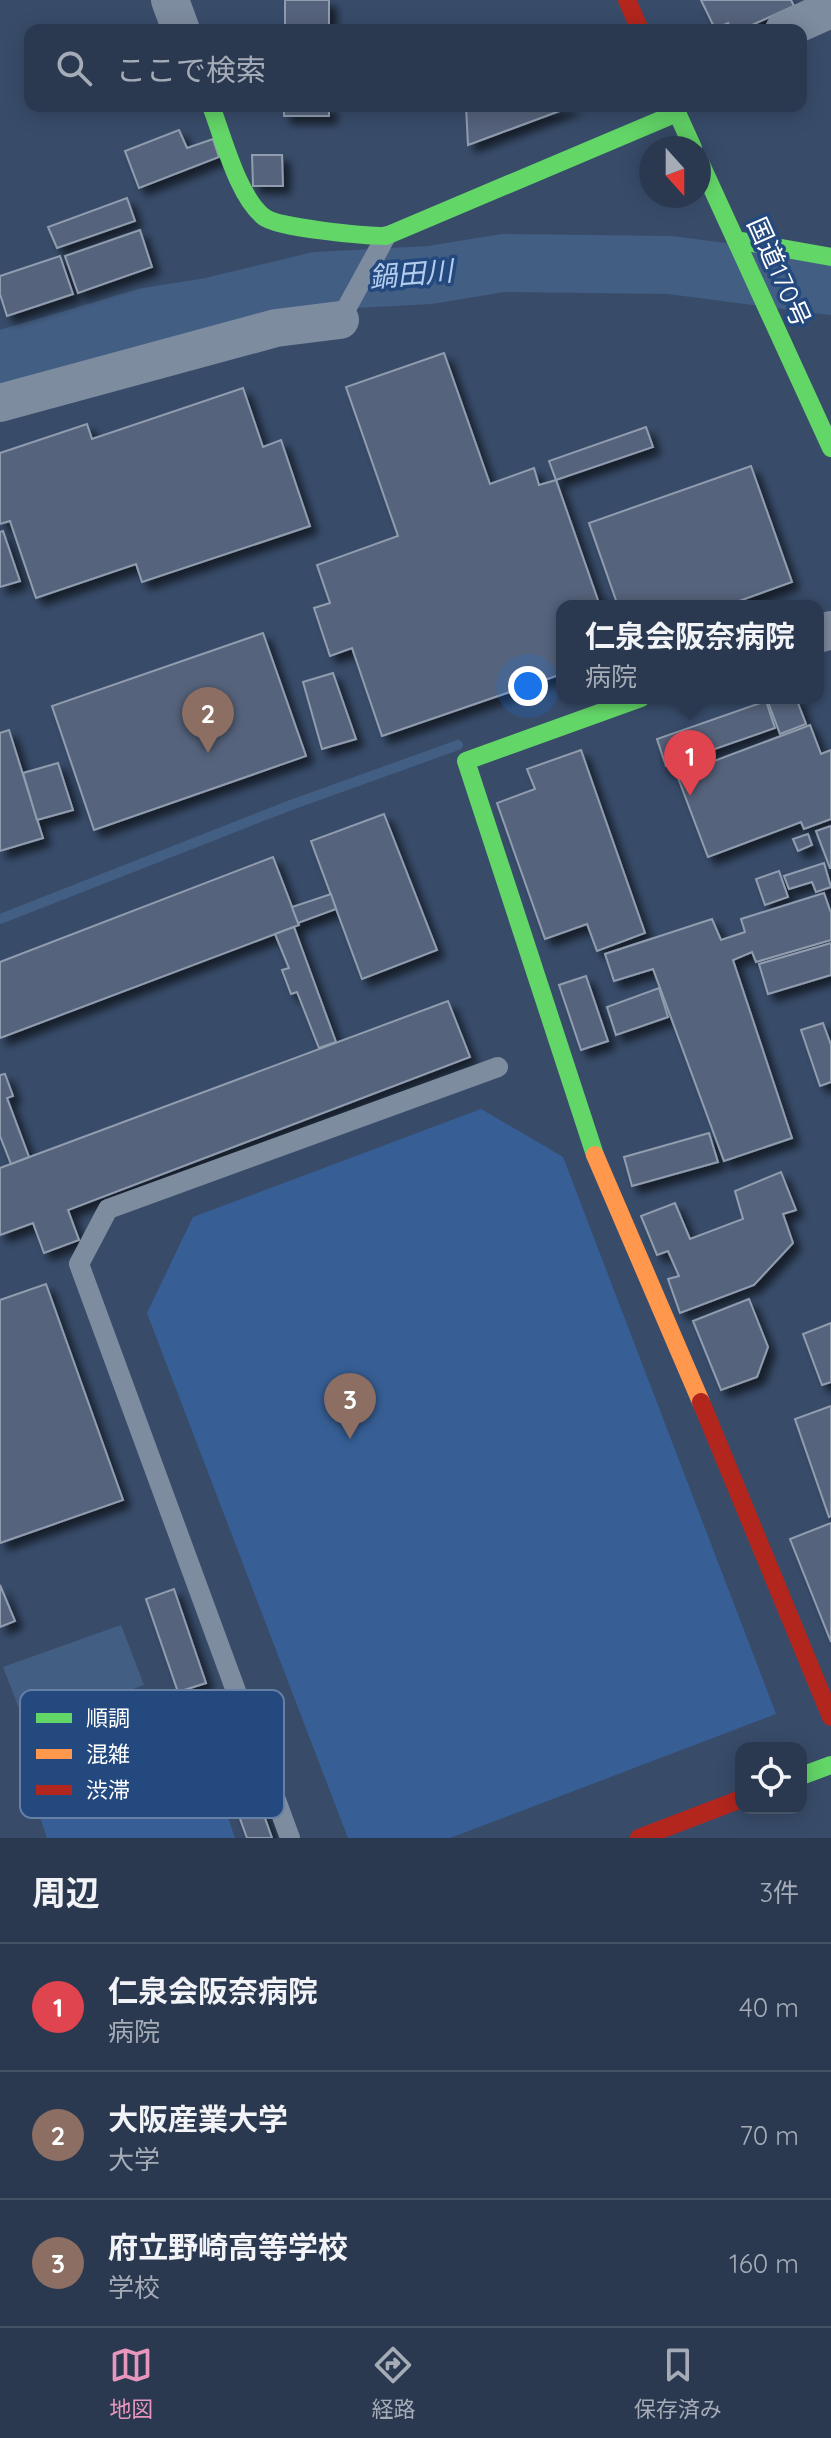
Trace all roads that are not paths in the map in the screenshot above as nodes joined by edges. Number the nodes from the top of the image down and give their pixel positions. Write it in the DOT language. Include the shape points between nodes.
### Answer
graph roads {
  1 [pos="170,0"];
  2 [pos="627,0"];
  3 [pos="831,9"];
  4 [pos="179,24"];
  5 [pos="637,24"];
  6 [pos="797,24"];
  7 [pos="213,112"];
  8 [pos="669,112"];
  9 [pos="676,112"];
  10 [pos="687,136"];
  11 [pos="711,186"];
  12 [pos="736,240"];
  13 [pos="381,245"];
  14 [pos="831,257"];
  15 [pos="344,314"];
  16 [pos="0,403"];
  17 [pos="831,448"];
  18 [pos="624,704"];
  19 [pos="498,1067"];
  20 [pos="236,1690"];
  21 [pos="831,1717"];
  22 [pos="831,1765"];
  23 [pos="807,1774"];
  24 [pos="735,1801"];
  25 [pos="283,1818"];
  26 [pos="290,1838"];
  27 [pos="639,1838"];
  1 -- 4 [label="street"];
  2 -- 5 [label="main road"];
  3 -- 6 [label="street"];
  7 -- 13 [label="main road" via="248,200 266,219 360,236"];
  8 -- 13 [label="main road"];
  9 -- 10 [label="main road"];
  11 -- 12 [label="main road, 国道170号"];
  12 -- 14 [label="main road"];
  12 -- 17 [label="main road, 国道170号"];
  13 -- 15 [label="lane"];
  15 -- 16 [label="street"];
  18 -- 21 [label="main road" via="466,761 591,1145"];
  19 -- 20 [label="lane" via="108,1209 79,1264"];
  22 -- 23 [label="main road"];
  24 -- 27 [label="main road"];
  25 -- 26 [label="lane"];
}
